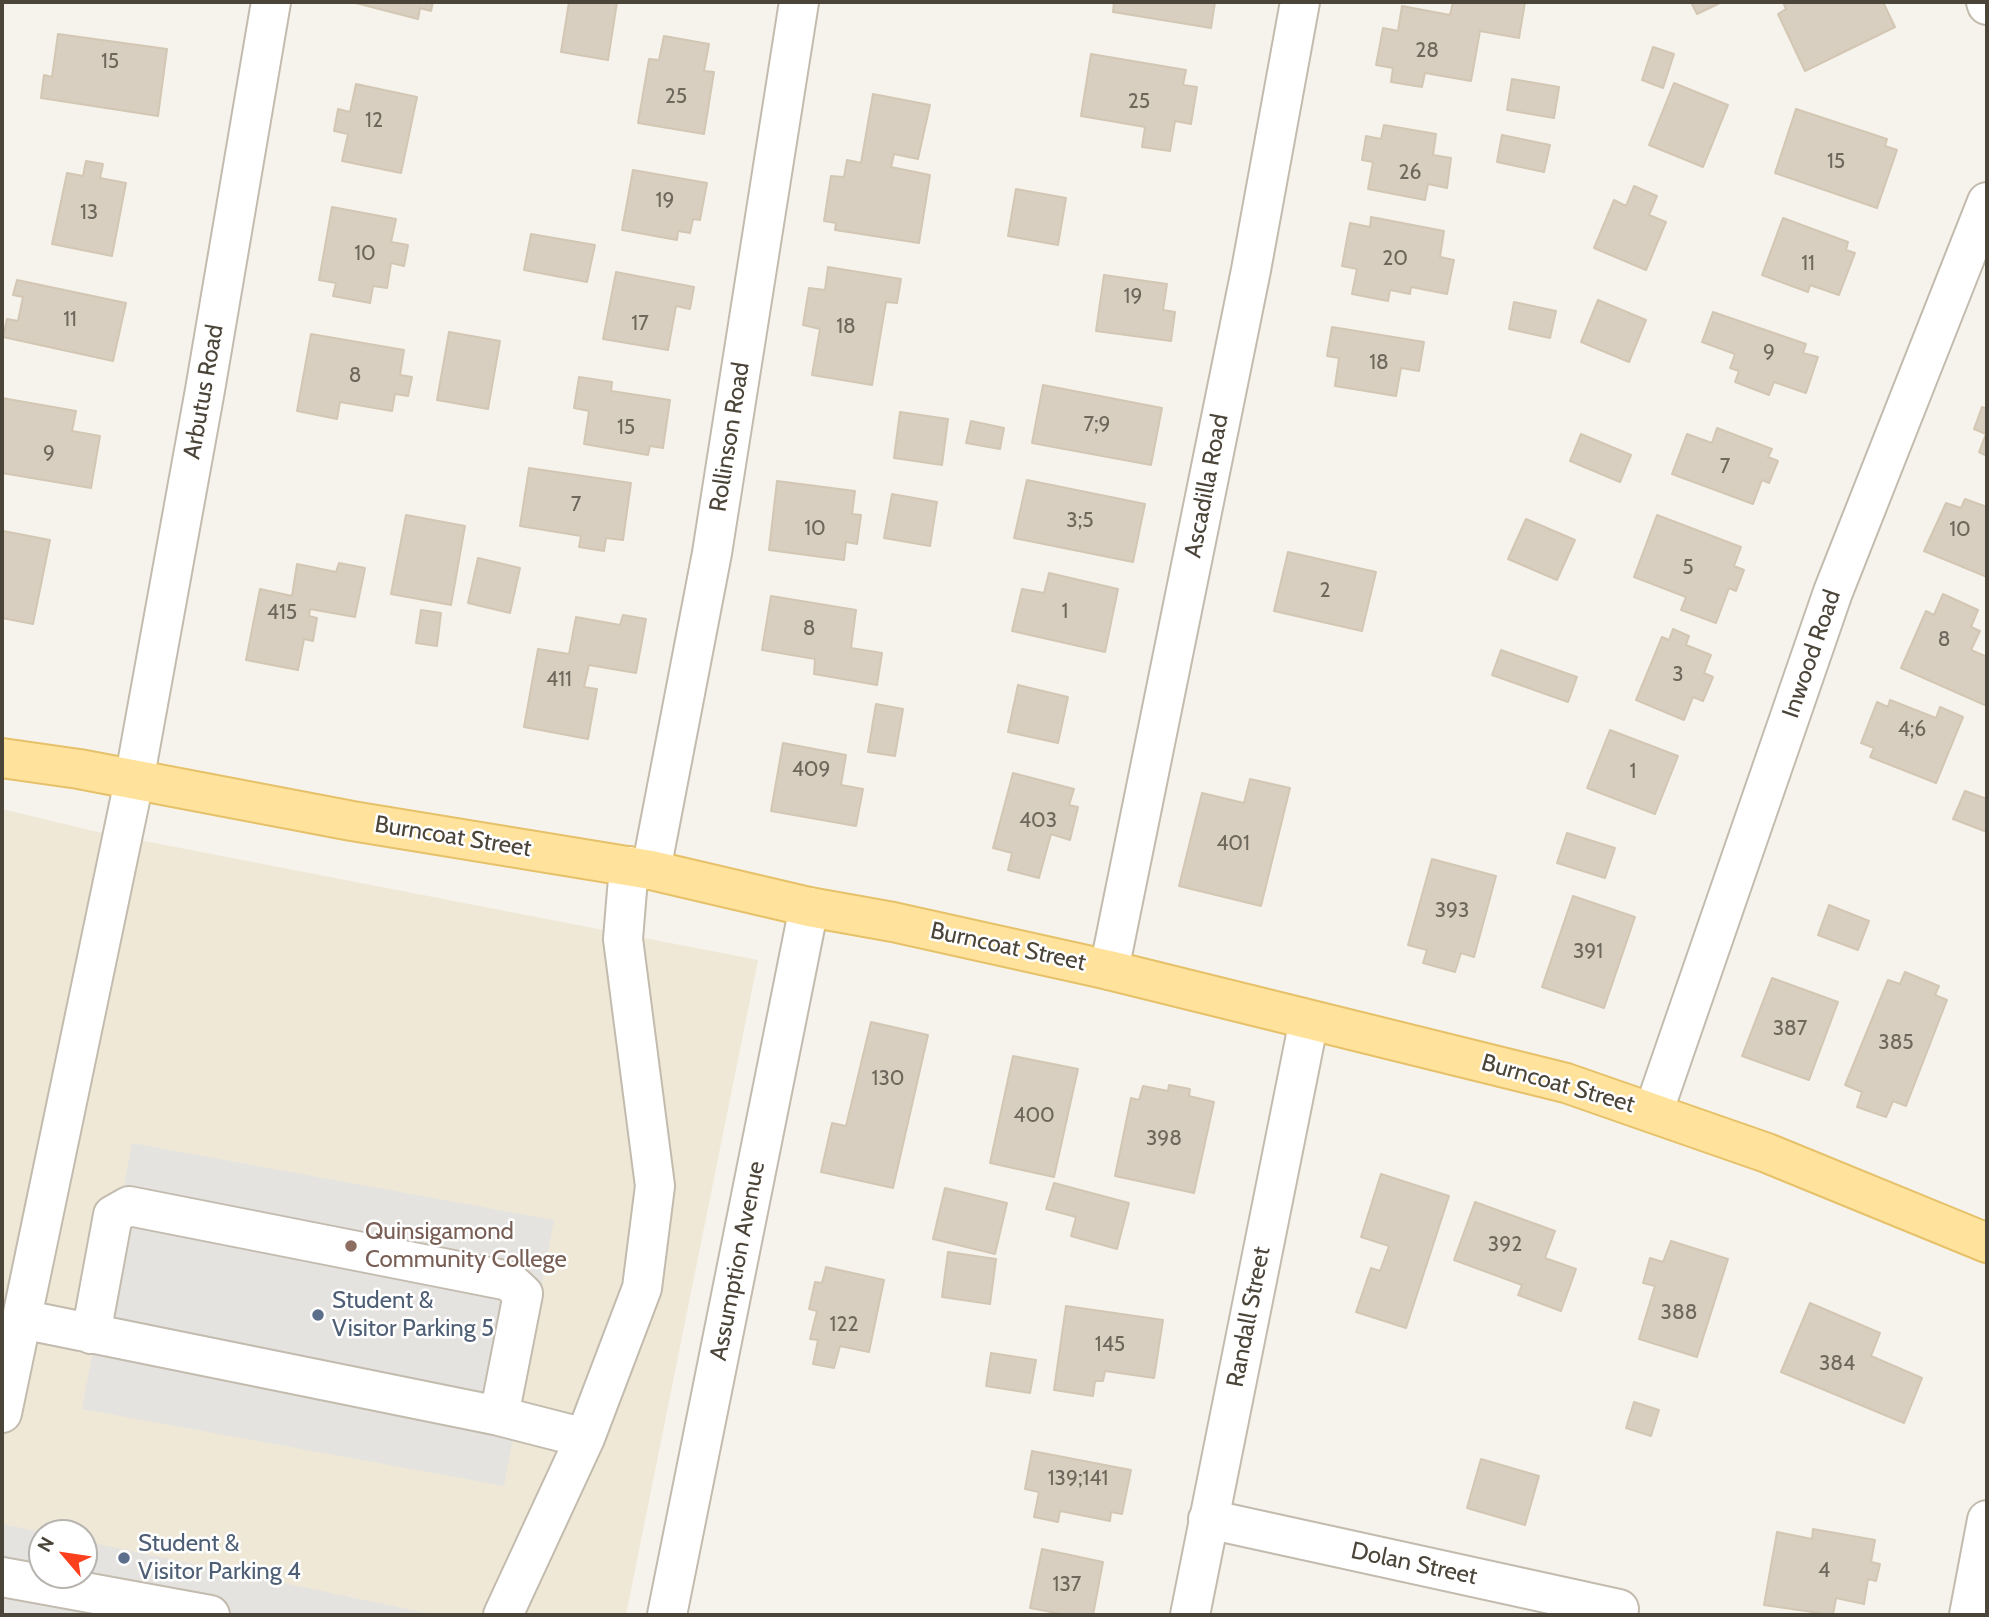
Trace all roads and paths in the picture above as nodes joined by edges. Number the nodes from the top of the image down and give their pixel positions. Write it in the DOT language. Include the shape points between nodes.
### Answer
graph roads {
  1 [pos="271,2"];
  2 [pos="799,2"];
  3 [pos="1300,2"];
  4 [pos="1987,202"];
  5 [pos="2,758"];
  6 [pos="134,781"];
  7 [pos="640,868"];
  8 [pos="809,906"];
  9 [pos="1109,970"];
  10 [pos="1309,1020"];
  11 [pos="1653,1113"];
  12 [pos="1987,1243"];
  13 [pos="21,1319"];
  14 [pos="91,1334"];
  15 [pos="2,1413"];
  16 [pos="499,1416"];
  17 [pos="585,1438"];
  18 [pos="1208,1519"];
  19 [pos="1987,1520"];
  20 [pos="2,1577"];
  21 [pos="1619,1609"];
  22 [pos="210,1615"];
  23 [pos="503,1615"];
  24 [pos="667,1615"];
  25 [pos="1190,1615"];
  26 [pos="1969,1615"];
  1 -- 6 [label="street, Arbutus Road"];
  2 -- 7 [label="street, Rollinson Road" via="712,553"];
  3 -- 9 [label="street, Ascadilla Road" via="1251,270"];
  4 -- 11 [label="street, Inwood Road" via="1833,592"];
  5 -- 6 [label="main road, Burncoat Street"];
  6 -- 7 [label="main road, Burncoat Street"];
  6 -- 13 [label="street, Arbutus Road"];
  7 -- 8 [label="main road, Burncoat Street"];
  7 -- 17 [label="street, Rollinson Road" via="623,939 655,1186 642,1288"];
  8 -- 9 [label="main road, Burncoat Street"];
  8 -- 24 [label="street, Assumption Avenue"];
  9 -- 10 [label="main road, Burncoat Street"];
  10 -- 11 [label="main road, Burncoat Street" via="1566,1083"];
  10 -- 18 [label="street, Randall Street"];
  11 -- 12 [label="main road, Burncoat Street" via="1767,1153"];
  13 -- 14 [label="street"];
  13 -- 15 [label="street, Arbutus Road"];
  14 -- 16 [label="street"];
  14 -- 16 [label="street" via="113,1215 129,1206 509,1281 523,1294"];
  16 -- 17 [label="street"];
  17 -- 23 [label="street, Rollinson Road"];
  18 -- 21 [label="street, Dolan Street"];
  18 -- 25 [label="street, Randall Street"];
  19 -- 26 [label="street"];
  20 -- 22 [label="street"];
}
